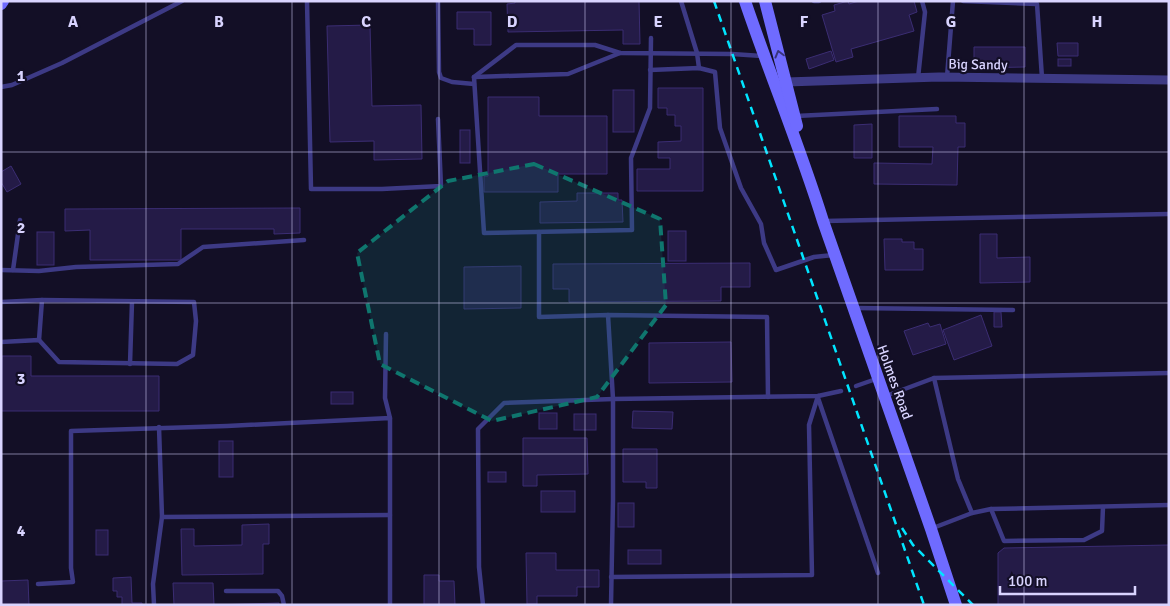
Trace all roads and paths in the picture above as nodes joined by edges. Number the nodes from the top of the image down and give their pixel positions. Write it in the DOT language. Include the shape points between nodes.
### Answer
graph roads {
  1 [pos="182,1"];
  2 [pos="307,1"];
  3 [pos="438,1"];
  4 [pos="681,1"];
  5 [pos="745,1"];
  6 [pos="765,1"];
  7 [pos="814,1"];
  8 [pos="819,1"];
  9 [pos="922,1"];
  10 [pos="953,1"];
  11 [pos="962,1"];
  12 [pos="651,38"];
  13 [pos="620,54"];
  14 [pos="650,54"];
  15 [pos="697,54"];
  16 [pos="763,56"];
  17 [pos="699,68"];
  18 [pos="650,70"];
  19 [pos="474,77"];
  20 [pos="946,77"];
  21 [pos="918,78"];
  22 [pos="1042,78"];
  23 [pos="1169,80"];
  24 [pos="786,82"];
  25 [pos="474,84"];
  26 [pos="1,87"];
  27 [pos="937,109"];
  28 [pos="795,116"];
  29 [pos="438,119"];
  30 [pos="807,170"];
  31 [pos="1169,214"];
  32 [pos="20,220"];
  33 [pos="823,221"];
  34 [pos="539,232"];
  35 [pos="304,240"];
  36 [pos="835,255"];
  37 [pos="1,270"];
  38 [pos="13,270"];
  39 [pos="42,300"];
  40 [pos="1,302"];
  41 [pos="132,302"];
  42 [pos="853,308"];
  43 [pos="1013,310"];
  44 [pos="608,316"];
  45 [pos="386,334"];
  46 [pos="39,340"];
  47 [pos="1,342"];
  48 [pos="130,364"];
  49 [pos="1169,374"];
  50 [pos="934,378"];
  51 [pos="878,379"];
  52 [pos="856,386"];
  53 [pos="841,392"];
  54 [pos="818,396"];
  55 [pos="768,397"];
  56 [pos="884,397"];
  57 [pos="613,399"];
  58 [pos="390,418"];
  59 [pos="160,427"];
  60 [pos="1169,505"];
  61 [pos="1103,507"];
  62 [pos="991,509"];
  63 [pos="972,513"];
  64 [pos="390,516"];
  65 [pos="162,517"];
  66 [pos="931,529"];
  67 [pos="878,573"];
  68 [pos="611,576"];
  69 [pos="38,584"];
  70 [pos="226,592"];
  71 [pos="154,605"];
  72 [pos="284,605"];
  73 [pos="390,605"];
  74 [pos="483,605"];
  75 [pos="610,605"];
  76 [pos="956,605"];
  1 -- 26 [label="lane" via="62,63"];
  2 -- 29 [label="lane" via="311,189 441,186"];
  3 -- 25 [label="lane" via="441,78"];
  4 -- 15 [label="lane"];
  5 -- 16 [label="main road, Holmes Road"];
  24 -- 6 [label="main road, Holmes Road, one-way"];
  7 -- 8 [label="lane"];
  9 -- 21 [label="lane" via="925,12"];
  10 -- 20 [label="lane"];
  11 -- 22 [label="lane" via="1037,4"];
  12 -- 14 [label="lane"];
  13 -- 14 [label="lane"];
  13 -- 19 [label="lane" via="568,74"];
  13 -- 19 [label="lane" via="595,45 516,45"];
  14 -- 15 [label="lane"];
  14 -- 18 [label="lane"];
  15 -- 16 [label="lane"];
  15 -- 17 [label="lane"];
  16 -- 30 [label="main road, Holmes Road"];
  17 -- 18 [label="lane"];
  17 -- 36 [label="lane" via="715,72 720,128 776,270 814,257"];
  18 -- 34 [label="lane" via="650,108 631,158 632,230"];
  19 -- 25 [label="lane"];
  20 -- 21 [label="street, Big Sandy"];
  20 -- 22 [label="street, Big Sandy"];
  21 -- 24 [label="street, Big Sandy"];
  22 -- 23 [label="street, Big Sandy"];
  24 -- 28 [label="main road, Holmes Road"];
  25 -- 34 [label="lane" via="484,233"];
  27 -- 28 [label="lane"];
  28 -- 30 [label="main road, Holmes Road"];
  30 -- 33 [label="main road, Holmes Road"];
  31 -- 33 [label="lane"];
  32 -- 38 [label="lane"];
  33 -- 36 [label="main road, Holmes Road"];
  34 -- 44 [label="lane" via="539,317"];
  35 -- 38 [label="lane" via="203,247 178,264"];
  36 -- 42 [label="main road, Holmes Road"];
  37 -- 38 [label="lane"];
  39 -- 40 [label="lane"];
  39 -- 41 [label="lane"];
  39 -- 46 [label="lane"];
  41 -- 48 [label="lane"];
  41 -- 48 [label="lane" via="194,302 196,321 193,355 177,364"];
  42 -- 43 [label="lane"];
  42 -- 51 [label="main road, Holmes Road"];
  44 -- 55 [label="lane" via="767,317"];
  44 -- 57 [label="lane"];
  45 -- 58 [label="lane" via="385,398"];
  46 -- 47 [label="lane"];
  46 -- 48 [label="lane" via="59,362"];
  49 -- 50 [label="lane"];
  50 -- 56 [label="lane"];
  50 -- 63 [label="lane" via="958,479"];
  51 -- 52 [label="lane"];
  51 -- 56 [label="main road, Holmes Road"];
  53 -- 54 [label="lane"];
  54 -- 55 [label="lane"];
  54 -- 67 [label="lane"];
  54 -- 68 [label="lane" via="809,425 812,575"];
  55 -- 57 [label="lane"];
  56 -- 66 [label="main road, Holmes Road"];
  57 -- 68 [label="lane"];
  57 -- 74 [label="lane" via="504,403 478,428 479,567"];
  58 -- 59 [label="lane"];
  58 -- 64 [label="lane"];
  59 -- 65 [label="lane"];
  59 -- 69 [label="lane" via="71,431 73,582"];
  60 -- 61 [label="lane"];
  61 -- 62 [label="lane"];
  61 -- 62 [label="lane" via="1102,531 1084,540 1004,541"];
  62 -- 63 [label="lane"];
  63 -- 66 [label="lane"];
  64 -- 65 [label="lane"];
  64 -- 73 [label="lane"];
  65 -- 71 [label="lane" via="153,584"];
  66 -- 76 [label="main road, Holmes Road"];
  68 -- 75 [label="lane"];
  70 -- 72 [label="lane" via="278,591"];
}
